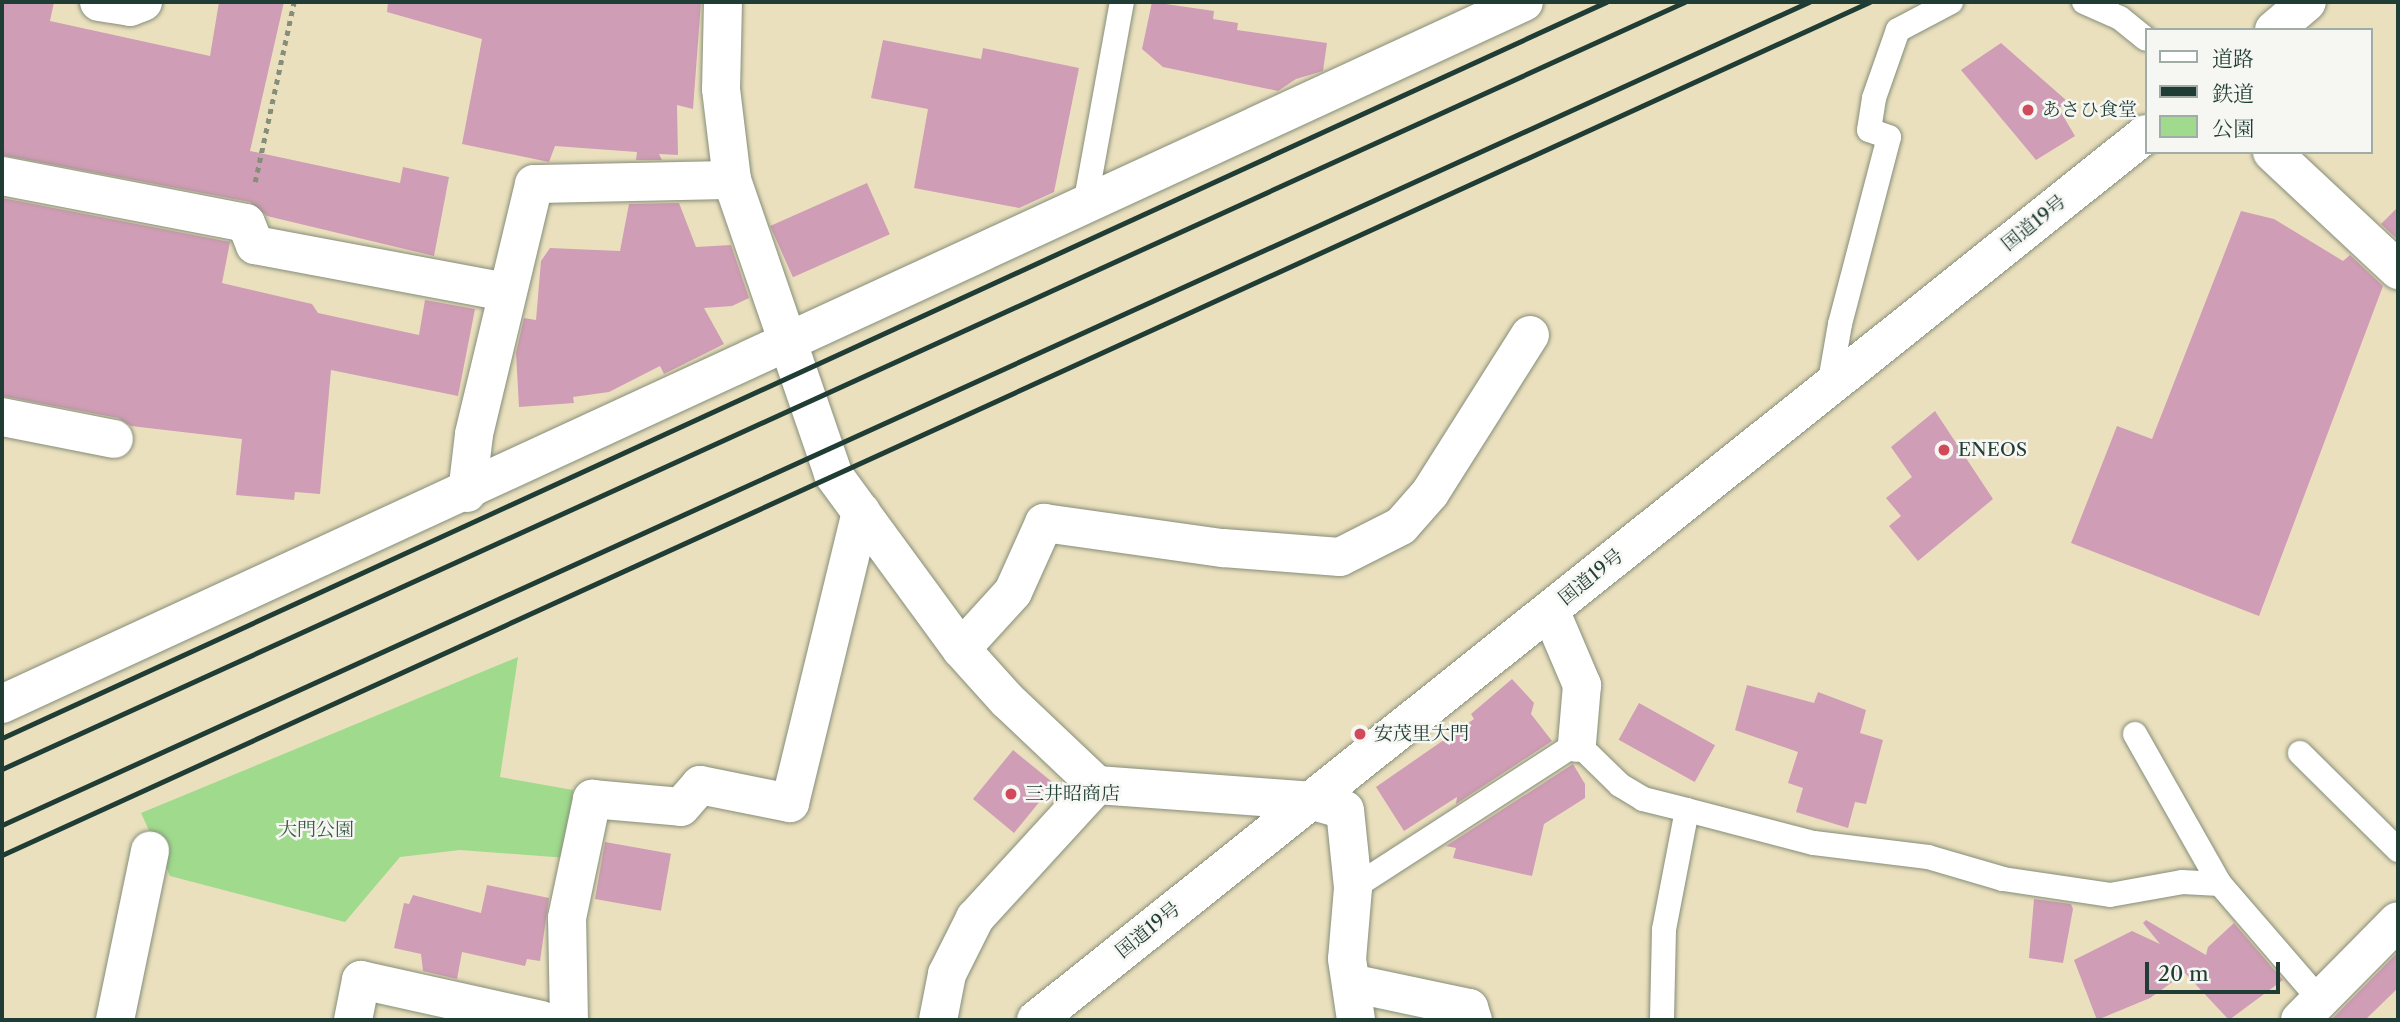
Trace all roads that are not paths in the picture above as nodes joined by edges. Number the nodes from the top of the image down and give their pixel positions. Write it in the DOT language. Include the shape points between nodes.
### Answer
graph roads {
  1 [pos="99,2"];
  2 [pos="143,2"];
  3 [pos="723,2"];
  4 [pos="1122,2"];
  5 [pos="1524,2"];
  6 [pos="1951,2"];
  7 [pos="2084,2"];
  8 [pos="2308,2"];
  9 [pos="2276,28"];
  10 [pos="2144,37"];
  11 [pos="2144,136"];
  12 [pos="2274,154"];
  13 [pos="2,176"];
  14 [pos="732,180"];
  15 [pos="1085,205"];
  16 [pos="2398,270"];
  17 [pos="505,292"];
  18 [pos="1530,335"];
  19 [pos="785,340"];
  20 [pos="1829,387"];
  21 [pos="2,417"];
  22 [pos="114,439"];
  23 [pos="467,493"];
  24 [pos="861,512"];
  25 [pos="1550,610"];
  26 [pos="961,649"];
  27 [pos="2,704"];
  28 [pos="2135,734"];
  29 [pos="1577,743"];
  30 [pos="2300,753"];
  31 [pos="1097,785"];
  32 [pos="1313,801"];
  33 [pos="1687,810"];
  34 [pos="2398,850"];
  35 [pos="150,851"];
  36 [pos="2220,884"];
  37 [pos="1353,888"];
  38 [pos="2398,921"];
  39 [pos="1351,983"];
  40 [pos="2310,1010"];
  41 [pos="115,1020"];
  42 [pos="353,1020"];
  43 [pos="542,1020"];
  44 [pos="569,1020"];
  45 [pos="939,1020"];
  46 [pos="1036,1020"];
  47 [pos="1356,1020"];
  48 [pos="1474,1020"];
  49 [pos="1662,1020"];
  1 -- 2 [label="main road" via="130,7"];
  3 -- 14 [label="main road" via="721,89"];
  4 -- 15 [label="lane"];
  5 -- 15 [label="main road"];
  6 -- 20 [label="lane" via="1898,30 1874,98 1869,130 1889,137 1840,324"];
  7 -- 10 [label="lane" via="2120,18"];
  8 -- 9 [label="main road"];
  11 -- 20 [label="main road, 国道19号"];
  12 -- 16 [label="main road"];
  13 -- 17 [label="main road" via="246,223 255,245"];
  14 -- 17 [label="main road" via="534,184"];
  14 -- 19 [label="main road"];
  15 -- 19 [label="main road"];
  17 -- 23 [label="main road" via="474,434"];
  18 -- 26 [label="main road" via="1430,493 1401,526 1340,557 1223,548 1044,523 1013,592"];
  19 -- 23 [label="main road"];
  19 -- 24 [label="main road" via="822,450"];
  20 -- 25 [label="main road, 国道19号"];
  21 -- 22 [label="main road"];
  23 -- 27 [label="main road"];
  24 -- 26 [label="main road"];
  24 -- 44 [label="main road" via="790,803 700,785 681,807 592,799 567,918"];
  25 -- 29 [label="main road" via="1582,685"];
  25 -- 32 [label="main road, 国道19号"];
  26 -- 31 [label="main road" via="1007,700"];
  28 -- 36 [label="lane"];
  29 -- 33 [label="lane" via="1632,792"];
  29 -- 37 [label="lane"];
  30 -- 34 [label="lane"];
  31 -- 32 [label="main road"];
  31 -- 45 [label="main road" via="975,918 947,974"];
  32 -- 37 [label="main road" via="1345,810"];
  32 -- 46 [label="main road, 国道19号"];
  33 -- 36 [label="lane" via="1814,843 1928,857 2003,879 2110,895 2182,882"];
  33 -- 49 [label="lane" via="1664,930"];
  35 -- 41 [label="main road"];
  36 -- 40 [label="lane"];
  37 -- 39 [label="main road" via="1347,959"];
  38 -- 40 [label="main road"];
  39 -- 47 [label="main road"];
  39 -- 48 [label="main road" via="1469,1008"];
  42 -- 43 [label="main road" via="361,980"];
}
